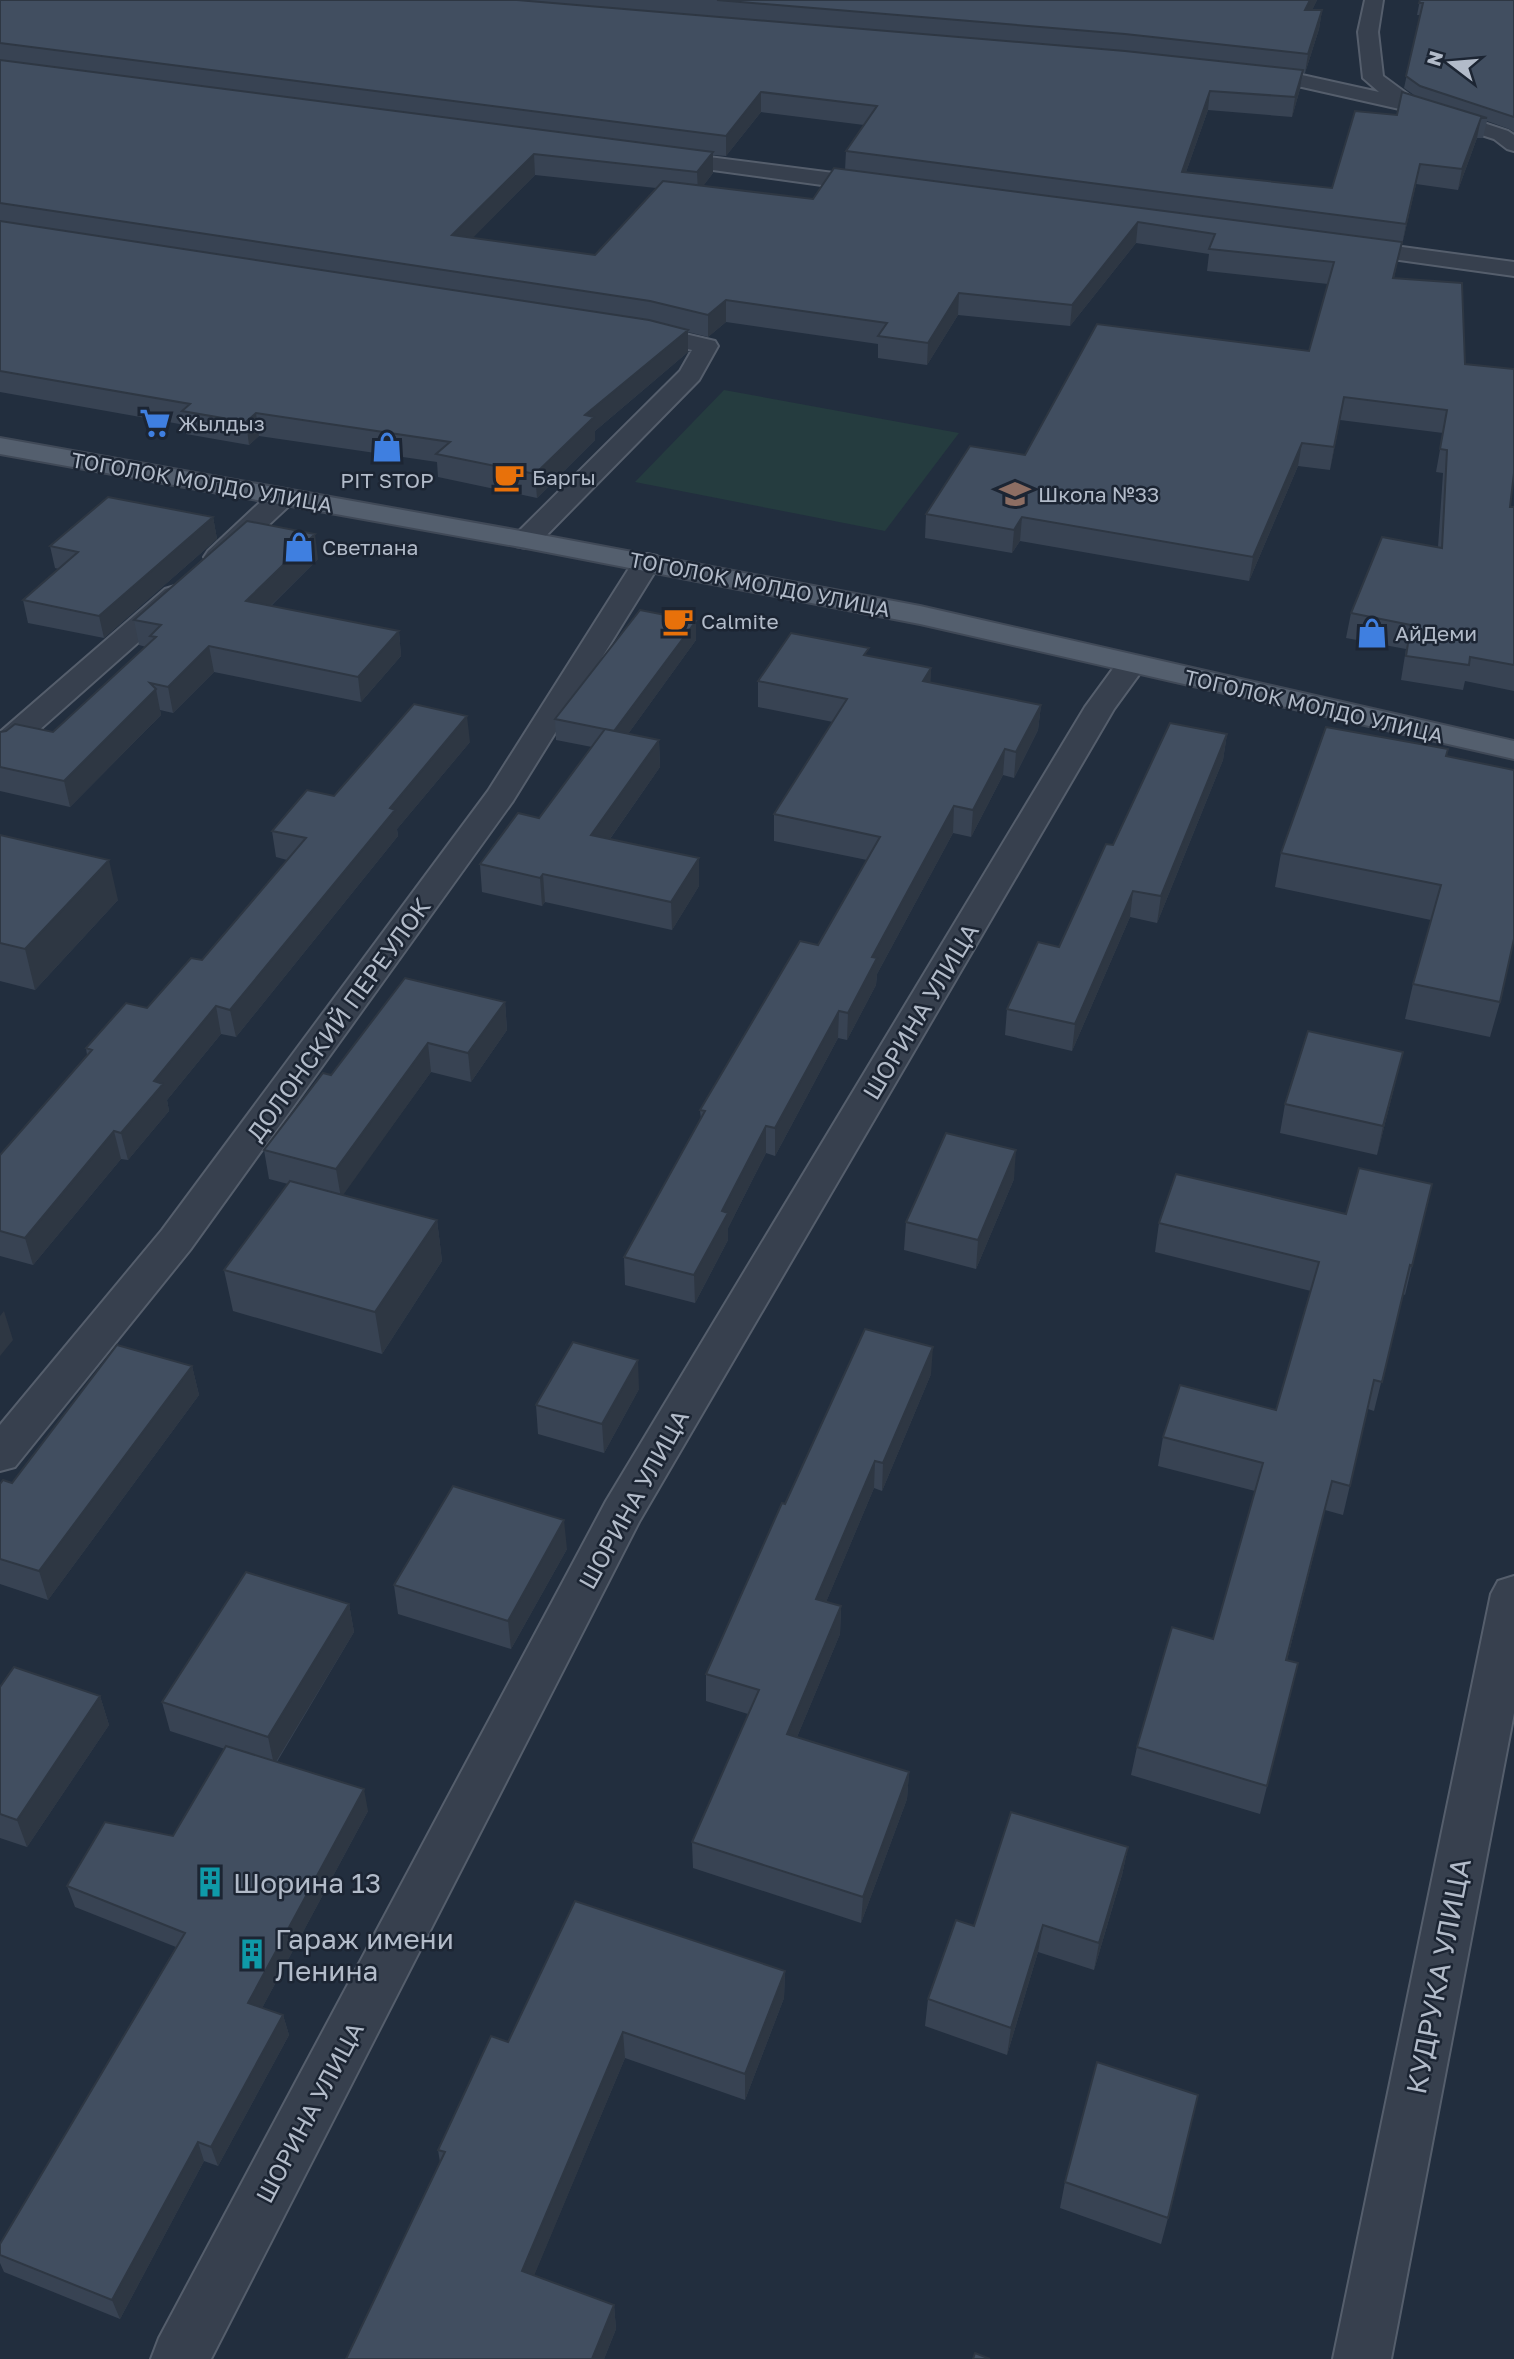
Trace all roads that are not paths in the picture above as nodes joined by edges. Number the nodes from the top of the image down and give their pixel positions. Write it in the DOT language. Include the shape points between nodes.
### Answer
graph roads {
  1 [pos="1374,0"];
  2 [pos="1233,74"];
  3 [pos="1410,106"];
  4 [pos="1514,145"];
  5 [pos="647,155"];
  6 [pos="895,187"];
  7 [pos="1335,245"];
  8 [pos="1514,269"];
  9 [pos="608,326"];
  10 [pos="0,446"];
  11 [pos="282,497"];
  12 [pos="526,540"];
  13 [pos="647,562"];
  14 [pos="1131,665"];
  15 [pos="0,748"];
  16 [pos="1514,750"];
  17 [pos="0,1455"];
  18 [pos="1514,1594"];
  19 [pos="180,2359"];
  20 [pos="1362,2359"];
  1 -- 3 [label="street" via="1368,32 1373,78"];
  2 -- 3 [label="street" via="1303,81"];
  3 -- 4 [label="street" via="1501,135"];
  5 -- 6 [label="street"];
  7 -- 8 [label="street"];
  9 -- 12 [label="street" via="706,346 690,375"];
  10 -- 11 [label="main road, ТОГОЛОК МОЛДО УЛИЦА"];
  11 -- 12 [label="main road, ТОГОЛОК МОЛДО УЛИЦА"];
  11 -- 15 [label="street"];
  12 -- 13 [label="main road, ТОГОЛОК МОЛДО УЛИЦА"];
  13 -- 14 [label="main road, ТОГОЛОК МОЛДО УЛИЦА" via="920,615"];
  13 -- 17 [label="street, ДОЛОНСКИЙ ПЕРЕУЛОК" via="494,805 176,1240"];
  14 -- 16 [label="main road, ТОГОЛОК МОЛДО УЛИЦА"];
  14 -- 19 [label="street, ШОРИНА УЛИЦА" via="1100,706 622,1513"];
  18 -- 20 [label="street, КУДРУКА УЛИЦА"];
}
